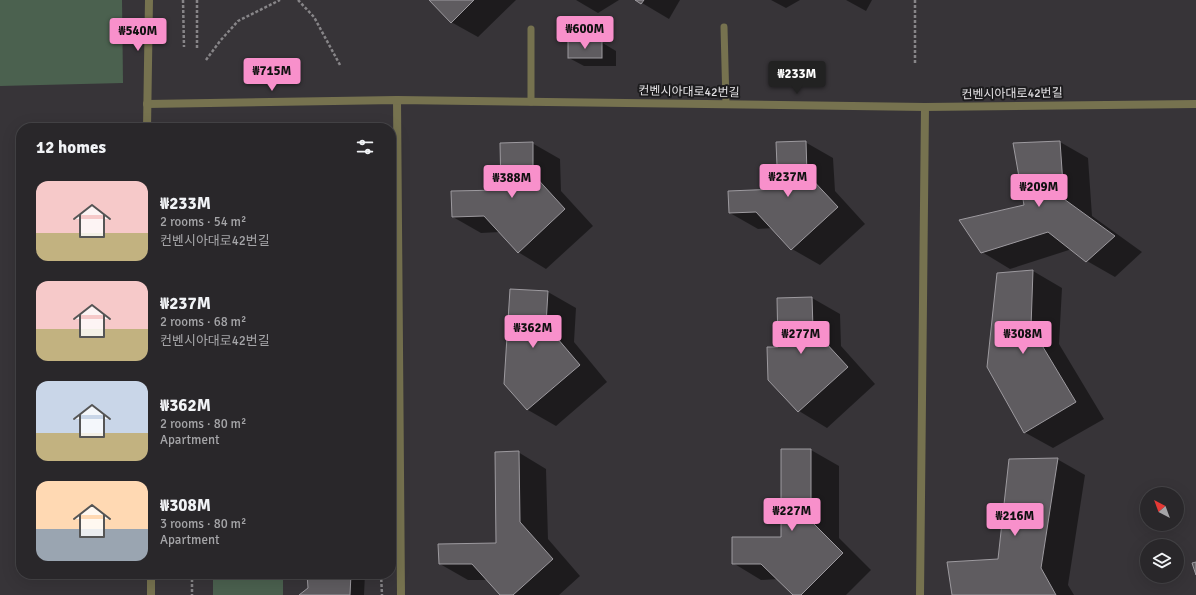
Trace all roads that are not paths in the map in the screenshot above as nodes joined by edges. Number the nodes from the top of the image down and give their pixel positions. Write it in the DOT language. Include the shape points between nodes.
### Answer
graph roads {
  1 [pos="149,0"];
  2 [pos="724,27"];
  3 [pos="531,29"];
  4 [pos="397,100"];
  5 [pos="531,102"];
  6 [pos="147,104"];
  7 [pos="726,104"];
  8 [pos="1196,104"];
  9 [pos="925,107"];
  10 [pos="147,123"];
  11 [pos="151,579"];
  12 [pos="151,595"];
  13 [pos="401,595"];
  14 [pos="920,595"];
  1 -- 6 [label="street"];
  2 -- 7 [label="lane"];
  3 -- 5 [label="lane"];
  4 -- 5 [label="street, 컨벤시아대로42번길"];
  4 -- 6 [label="street, 컨벤시아대로42번길"];
  4 -- 13 [label="street"];
  5 -- 7 [label="street, 컨벤시아대로42번길"];
  6 -- 10 [label="street"];
  7 -- 9 [label="street, 컨벤시아대로42번길"];
  8 -- 9 [label="street, 컨벤시아대로42번길"];
  9 -- 14 [label="street"];
  11 -- 12 [label="street"];
}
